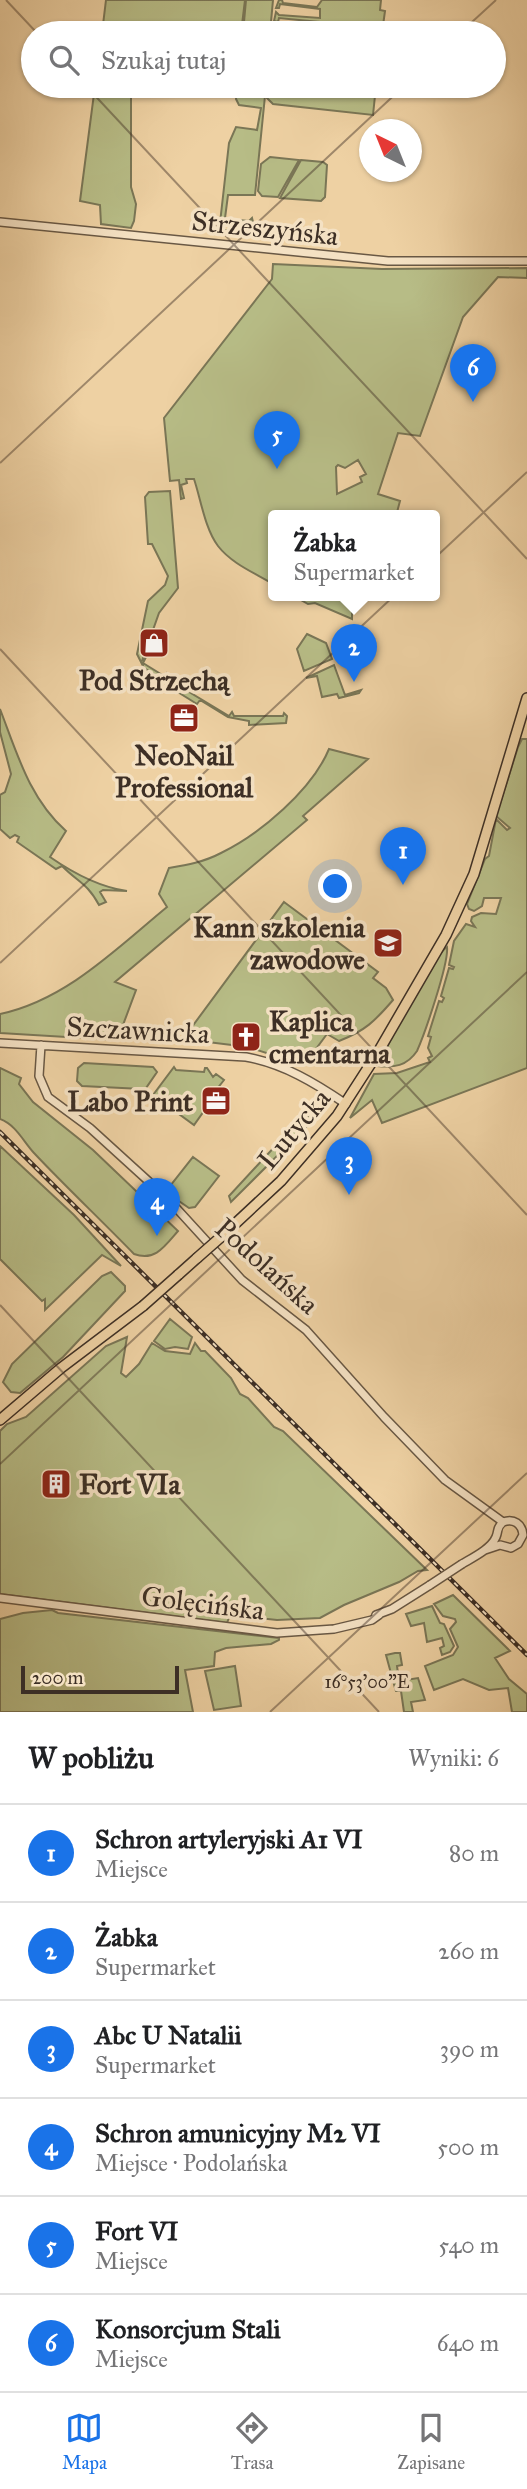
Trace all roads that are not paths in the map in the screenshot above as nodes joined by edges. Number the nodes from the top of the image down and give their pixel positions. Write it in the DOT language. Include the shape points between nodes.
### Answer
graph roads {
  1 [pos="0,222"];
  2 [pos="527,261"];
  3 [pos="527,698"];
  4 [pos="0,1043"];
  5 [pos="41,1045"];
  6 [pos="346,1104"];
  7 [pos="0,1420"];
  8 [pos="500,1524"];
  9 [pos="525,1533"];
  10 [pos="498,1541"];
  11 [pos="524,1541"];
  12 [pos="0,1598"];
  1 -- 2 [label="street, Strzeszyńska" via="388,261"];
  3 -- 6 [label="main road, Lutycka" via="484,844 460,906"];
  4 -- 5 [label="street, Szczawnicka"];
  5 -- 6 [label="street, Szczawnicka" via="254,1059 300,1075"];
  5 -- 8 [label="street, Podolańska" via="39,1080 51,1100 84,1123 168,1199 235,1273 306,1330 437,1472"];
  6 -- 7 [label="main road, Lutycka, bridge" via="303,1158 253,1209 143,1306"];
  8 -- 9 [label="street" via="514,1521"];
  8 -- 10 [label="street"];
  9 -- 11 [label="street"];
  10 -- 11 [label="street" via="511,1548"];
  10 -- 12 [label="street, Golęcińska, bridge" via="375,1619 321,1631 277,1633"];
}
